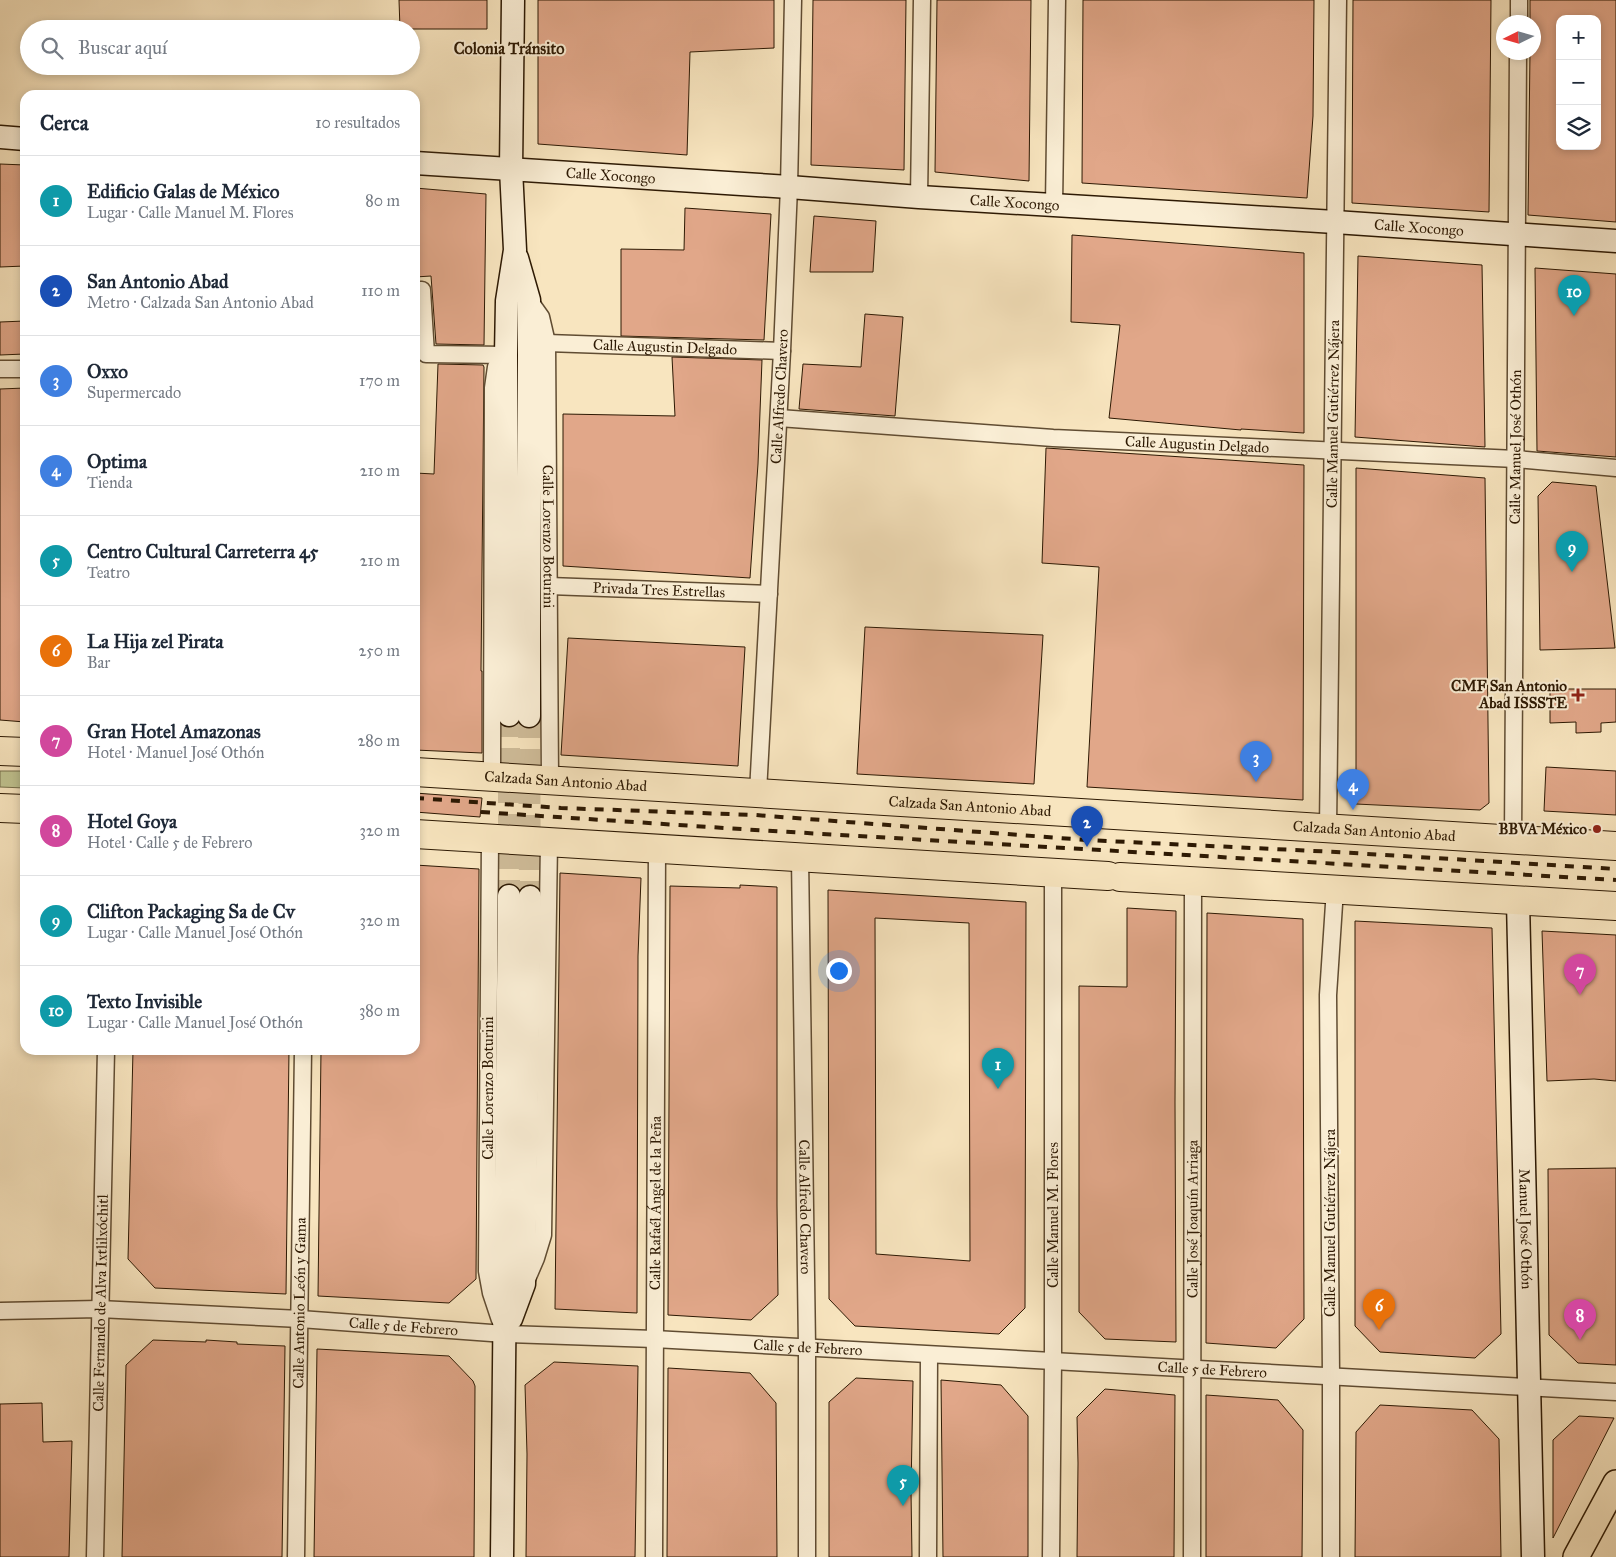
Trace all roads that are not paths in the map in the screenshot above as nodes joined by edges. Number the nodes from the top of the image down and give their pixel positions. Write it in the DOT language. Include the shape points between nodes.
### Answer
graph roads {
  1 [pos="513,0"];
  2 [pos="793,0"];
  3 [pos="922,0"];
  4 [pos="1057,0"];
  5 [pos="1338,0"];
  6 [pos="1519,0"];
  7 [pos="1518,15"];
  8 [pos="1518,60"];
  9 [pos="0,137"];
  10 [pos="20,139"];
  11 [pos="420,163"];
  12 [pos="511,169"];
  13 [pos="789,186"];
  14 [pos="919,197"];
  15 [pos="1054,205"];
  16 [pos="1335,222"];
  17 [pos="1517,235"];
  18 [pos="1616,241"];
  19 [pos="515,250"];
  20 [pos="420,290"];
  21 [pos="529,300"];
  22 [pos="547,343"];
  23 [pos="782,351"];
  24 [pos="506,355"];
  25 [pos="0,369"];
  26 [pos="20,369"];
  27 [pos="779,418"];
  28 [pos="1333,451"];
  29 [pos="1516,459"];
  30 [pos="1616,468"];
  31 [pos="549,586"];
  32 [pos="769,594"];
  33 [pos="0,751"];
  34 [pos="20,752"];
  35 [pos="420,772"];
  36 [pos="492,776"];
  37 [pos="550,779"];
  38 [pos="758,792"];
  39 [pos="0,808"];
  40 [pos="20,809"];
  41 [pos="1328,828"];
  42 [pos="420,834"];
  43 [pos="490,839"];
  44 [pos="1513,839"];
  45 [pos="549,842"];
  46 [pos="1616,846"];
  47 [pos="657,849"];
  48 [pos="800,858"];
  49 [pos="1053,873"];
  50 [pos="1193,881"];
  51 [pos="1334,889"];
  52 [pos="1518,901"];
  53 [pos="1616,906"];
  54 [pos="106,1055"];
  55 [pos="303,1055"];
  56 [pos="524,1284"];
  57 [pos="99,1309"];
  58 [pos="0,1311"];
  59 [pos="300,1319"];
  60 [pos="505,1334"];
  61 [pos="654,1339"];
  62 [pos="807,1347"];
  63 [pos="929,1355"];
  64 [pos="1053,1361"];
  65 [pos="1192,1368"];
  66 [pos="1331,1376"];
  67 [pos="1529,1386"];
  68 [pos="1616,1392"];
  69 [pos="1616,1482"];
  70 [pos="95,1557"];
  71 [pos="296,1557"];
  72 [pos="502,1557"];
  73 [pos="654,1557"];
  74 [pos="807,1557"];
  75 [pos="928,1557"];
  76 [pos="1051,1557"];
  77 [pos="1192,1557"];
  78 [pos="1331,1557"];
  79 [pos="1533,1557"];
  80 [pos="1576,1557"];
  1 -- 12 [label="main road, Calle Lorenzo Boturini"];
  2 -- 13 [label="street, Calle Alfredo Chavero"];
  3 -- 14 [label="street"];
  4 -- 15 [label="street"];
  5 -- 16 [label="street, Calle Manuel Gutiérrez Nájera"];
  6 -- 7 [label="street"];
  8 -- 17 [label="street, Calle Manuel José Othón"];
  9 -- 10 [label="main road"];
  11 -- 12 [label="main road, Calle Xocongo"];
  12 -- 13 [label="main road, Calle Xocongo"];
  12 -- 19 [label="main road, Calle Lorenzo Boturini"];
  13 -- 14 [label="main road, Calle Xocongo"];
  13 -- 23 [label="street, Calle Alfredo Chavero"];
  14 -- 15 [label="main road, Calle Xocongo"];
  15 -- 16 [label="main road, Calle Xocongo"];
  16 -- 17 [label="main road, Calle Xocongo"];
  16 -- 28 [label="street, Calle Manuel Gutiérrez Nájera"];
  17 -- 18 [label="main road, Calle Xocongo"];
  17 -- 29 [label="street, Calle Manuel José Othón"];
  19 -- 21 [label="main road, Calle Lorenzo Boturini"];
  19 -- 24 [label="main road, Calle Lorenzo Boturini" via="507,301"];
  20 -- 24 [label="street" via="426,354"];
  21 -- 22 [label="street, Calle Lorenzo Boturini" via="541,317"];
  21 -- 24 [label="main road, Calle Lorenzo Boturini" via="519,715"];
  22 -- 23 [label="street, Calle Augustin Delgado"];
  22 -- 31 [label="street, Calle Lorenzo Boturini"];
  23 -- 27 [label="street, Calle Alfredo Chavero"];
  24 -- 36 [label="street, Calle Lorenzo Boturini" via="496,367 493,388"];
  25 -- 26 [label="street"];
  27 -- 28 [label="street, Calle Augustin Delgado" via="1053,438"];
  27 -- 32 [label="street, Calle Alfredo Chavero"];
  28 -- 29 [label="street, Calle Augustin Delgado"];
  28 -- 41 [label="street, Calle Manuel Gutiérrez Nájera"];
  29 -- 30 [label="street, Calle Augustin Delgado"];
  29 -- 44 [label="street, Calle Manuel José Othón"];
  31 -- 32 [label="street, Privada Tres Estrellas"];
  31 -- 37 [label="street, Calle Lorenzo Boturini"];
  32 -- 38 [label="street, Calle Alfredo Chavero"];
  33 -- 34 [label="highway"];
  35 -- 36 [label="highway, Calzada San Antonio Abad"];
  36 -- 37 [label="highway, Calzada San Antonio Abad"];
  37 -- 38 [label="highway, Calzada San Antonio Abad"];
  38 -- 41 [label="highway, Calzada San Antonio Abad"];
  39 -- 40 [label="highway"];
  41 -- 44 [label="highway, Calzada San Antonio Abad"];
  42 -- 43 [label="highway"];
  43 -- 45 [label="highway"];
  43 -- 60 [label="street, Calle Lorenzo Boturini" via="487,1271"];
  44 -- 46 [label="highway, Calzada San Antonio Abad"];
  45 -- 47 [label="highway"];
  45 -- 56 [label="street, Calle Lorenzo Boturini" via="543,1234"];
  47 -- 48 [label="highway"];
  47 -- 61 [label="street, Calle Rafaél Ángel de la Peña"];
  48 -- 49 [label="highway"];
  48 -- 62 [label="street, Calle Alfredo Chavero"];
  49 -- 50 [label="highway"];
  49 -- 64 [label="street, Calle Manuel M. Flores"];
  50 -- 51 [label="highway"];
  50 -- 65 [label="street, Calle José Joaquín Arriaga"];
  51 -- 52 [label="highway"];
  51 -- 66 [label="street, Calle Manuel Gutiérrez Nájera" via="1328,995"];
  52 -- 53 [label="highway"];
  52 -- 67 [label="main road, Manuel José Othón"];
  54 -- 57 [label="street, Calle Fernando de Alva Ixtlilxóchitl"];
  55 -- 59 [label="street, Calle Antonio León y Gama"];
  56 -- 60 [label="main road, Calle Lorenzo Boturini"];
  56 -- 60 [label="main road, Calle Lorenzo Boturini" via="520,897"];
  57 -- 58 [label="street, Calle 5 de Febrero"];
  57 -- 59 [label="street, Calle 5 de Febrero"];
  57 -- 70 [label="street, Calle Fernando de Alva Ixtlilxóchitl"];
  59 -- 60 [label="street, Calle 5 de Febrero"];
  59 -- 71 [label="street, Calle Antonio León y Gama"];
  60 -- 61 [label="street, Calle 5 de Febrero"];
  60 -- 72 [label="main road, Calle Lorenzo Boturini"];
  61 -- 62 [label="street, Calle 5 de Febrero"];
  61 -- 73 [label="street, Calle Rafaél Ángel de la Peña"];
  62 -- 63 [label="street, Calle 5 de Febrero"];
  62 -- 74 [label="street, Calle Alfredo Chavero"];
  63 -- 64 [label="street, Calle 5 de Febrero"];
  63 -- 75 [label="street"];
  64 -- 65 [label="street, Calle 5 de Febrero"];
  64 -- 76 [label="street, Calle Manuel M. Flores"];
  65 -- 66 [label="street, Calle 5 de Febrero"];
  65 -- 77 [label="street, Calle José Joaquín Arriaga"];
  66 -- 67 [label="street, Calle 5 de Febrero"];
  66 -- 78 [label="street, Calle Manuel Gutiérrez Nájera"];
  67 -- 68 [label="street, Calle 5 de Febrero"];
  67 -- 79 [label="main road, Manuel José Othón"];
  69 -- 80 [label="main road"];
}
